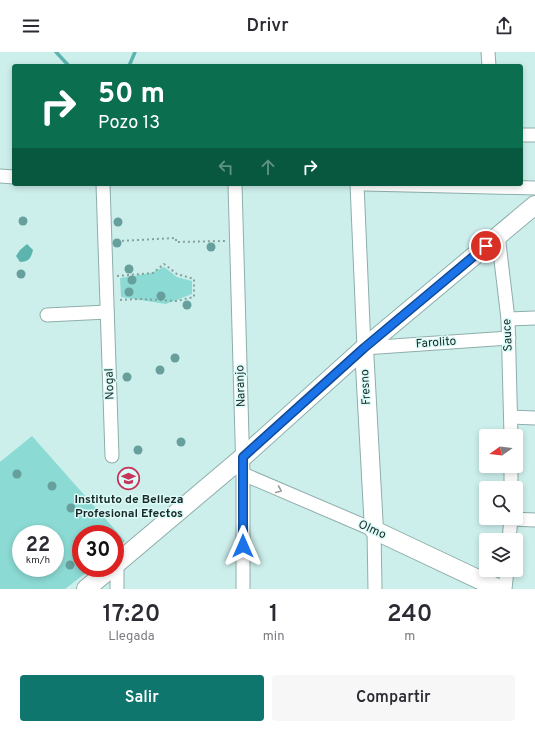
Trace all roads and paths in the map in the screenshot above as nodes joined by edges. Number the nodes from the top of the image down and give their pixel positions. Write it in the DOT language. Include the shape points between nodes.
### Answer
graph roads {
  1 [pos="488,52"];
  2 [pos="489,64"];
  3 [pos="523,134"];
  4 [pos="535,135"];
  5 [pos="0,176"];
  6 [pos="12,177"];
  7 [pos="103,186"];
  8 [pos="235,186"];
  9 [pos="357,186"];
  10 [pos="509,186"];
  11 [pos="535,188"];
  12 [pos="535,205"];
  13 [pos="498,235"];
  14 [pos="236,241"];
  15 [pos="105,242"];
  16 [pos="106,276"];
  17 [pos="107,306"];
  18 [pos="47,315"];
  19 [pos="535,318"];
  20 [pos="508,319"];
  21 [pos="509,338"];
  22 [pos="364,348"];
  23 [pos="511,417"];
  24 [pos="535,418"];
  25 [pos="511,429"];
  26 [pos="112,456"];
  27 [pos="243,466"];
  28 [pos="523,520"];
  29 [pos="535,520"];
  30 [pos="374,530"];
  31 [pos="124,558"];
  32 [pos="101,577"];
  33 [pos="115,577"];
  34 [pos="506,577"];
  35 [pos="86,589"];
  36 [pos="117,589"];
  37 [pos="243,589"];
  38 [pos="375,589"];
  39 [pos="499,589"];
  40 [pos="505,589"];
  1 -- 2 [label="street"];
  3 -- 4 [label="street"];
  5 -- 6 [label="street"];
  7 -- 15 [label="street, Nogal"];
  8 -- 14 [label="street, Naranjo"];
  9 -- 22 [label="street, Fresno"];
  10 -- 11 [label="street"];
  12 -- 13 [label="main road"];
  13 -- 20 [label="street, Sauce"];
  13 -- 22 [label="main road"];
  14 -- 15 [label="path" via="176,242 176,238"];
  14 -- 27 [label="street, Naranjo"];
  15 -- 16 [label="street, Nogal"];
  16 -- 17 [label="street, Nogal"];
  16 -- 17 [label="path" via="153,273 164,264 177,274 194,278 194,297 176,301 140,299"];
  17 -- 18 [label="street"];
  17 -- 26 [label="street, Nogal"];
  19 -- 20 [label="street"];
  20 -- 21 [label="street, Sauce"];
  21 -- 22 [label="street, Farolito"];
  21 -- 23 [label="street, Sauce"];
  22 -- 27 [label="main road"];
  22 -- 30 [label="main road, Fresno"];
  23 -- 24 [label="street"];
  23 -- 25 [label="street, Sauce"];
  27 -- 30 [label="street, Olmo, one-way"];
  27 -- 31 [label="main road"];
  27 -- 37 [label="street, Naranjo"];
  28 -- 29 [label="street"];
  30 -- 38 [label="street, Fresno"];
  30 -- 39 [label="main road, Olmo"];
  32 -- 35 [label="main road"];
  33 -- 36 [label="street"];
  34 -- 40 [label="street"];
}
